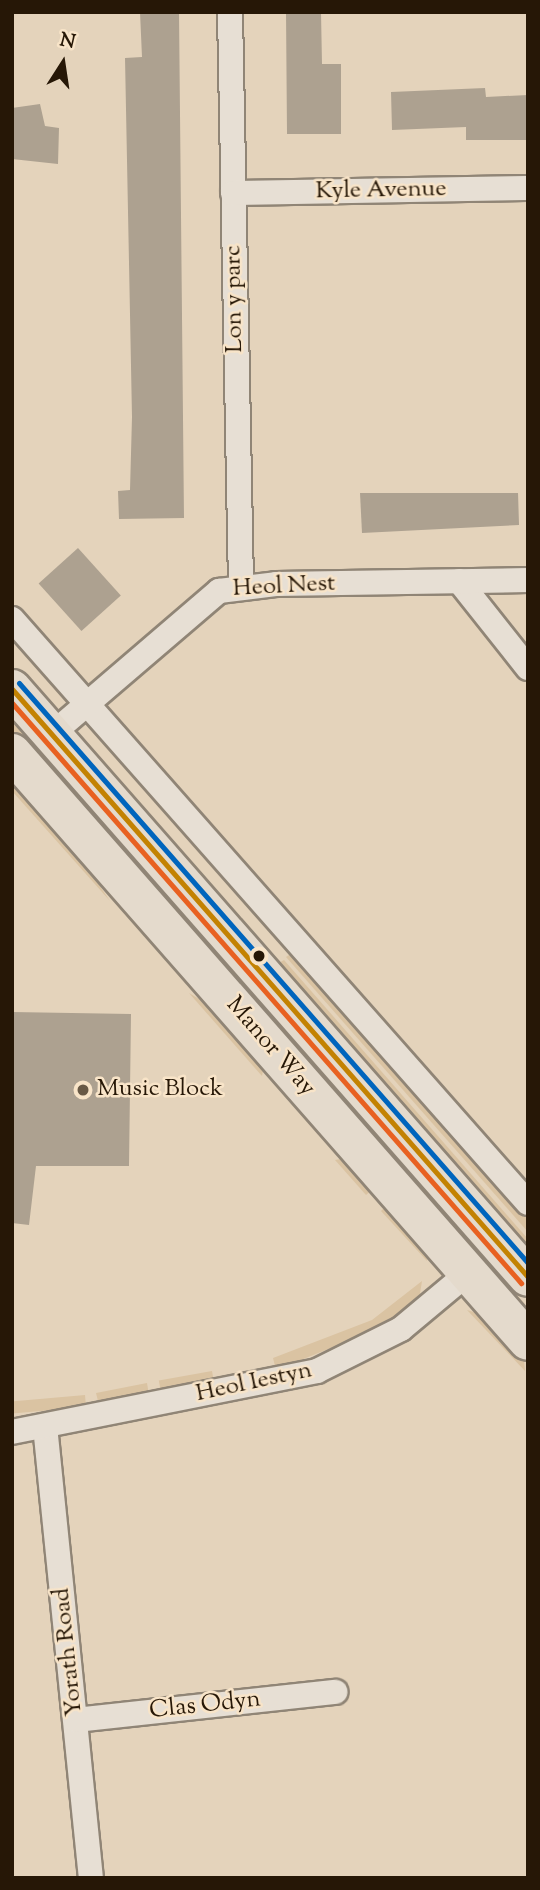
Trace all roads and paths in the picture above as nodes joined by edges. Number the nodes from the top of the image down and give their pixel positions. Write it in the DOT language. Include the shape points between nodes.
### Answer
graph roads {
  1 [pos="230,12"];
  2 [pos="528,188"];
  3 [pos="233,193"];
  4 [pos="528,580"];
  5 [pos="459,581"];
  6 [pos="241,585"];
  7 [pos="12,619"];
  8 [pos="528,668"];
  9 [pos="12,690"];
  10 [pos="86,702"];
  11 [pos="52,734"];
  12 [pos="12,753"];
  13 [pos="528,1203"];
  14 [pos="468,1273"];
  15 [pos="528,1277"];
  16 [pos="528,1341"];
  17 [pos="45,1426"];
  18 [pos="12,1432"];
  19 [pos="335,1692"];
  20 [pos="76,1720"];
  21 [pos="92,1878"];
  1 -- 3 [label="street, Lon y parc"];
  2 -- 3 [label="street, Kyle Avenue"];
  3 -- 6 [label="street, Lon y parc"];
  4 -- 5 [label="street, Heol Nest"];
  5 -- 6 [label="street, Heol Nest"];
  5 -- 8 [label="street"];
  6 -- 10 [label="street, Heol Nest" via="202,601"];
  7 -- 10 [label="street"];
  9 -- 11 [label="highway, Manor Way"];
  10 -- 11 [label="street, Heol Nest"];
  10 -- 13 [label="street"];
  11 -- 15 [label="highway, Manor Way"];
  12 -- 14 [label="highway, Manor Way"];
  14 -- 16 [label="highway, Manor Way"];
  14 -- 17 [label="street, Heol Iestyn" via="391,1335 317,1371"];
  17 -- 18 [label="street, Heol Iestyn"];
  17 -- 20 [label="street, Yorath Road"];
  19 -- 20 [label="street, Clas Odyn"];
  20 -- 21 [label="street, Yorath Road"];
}
